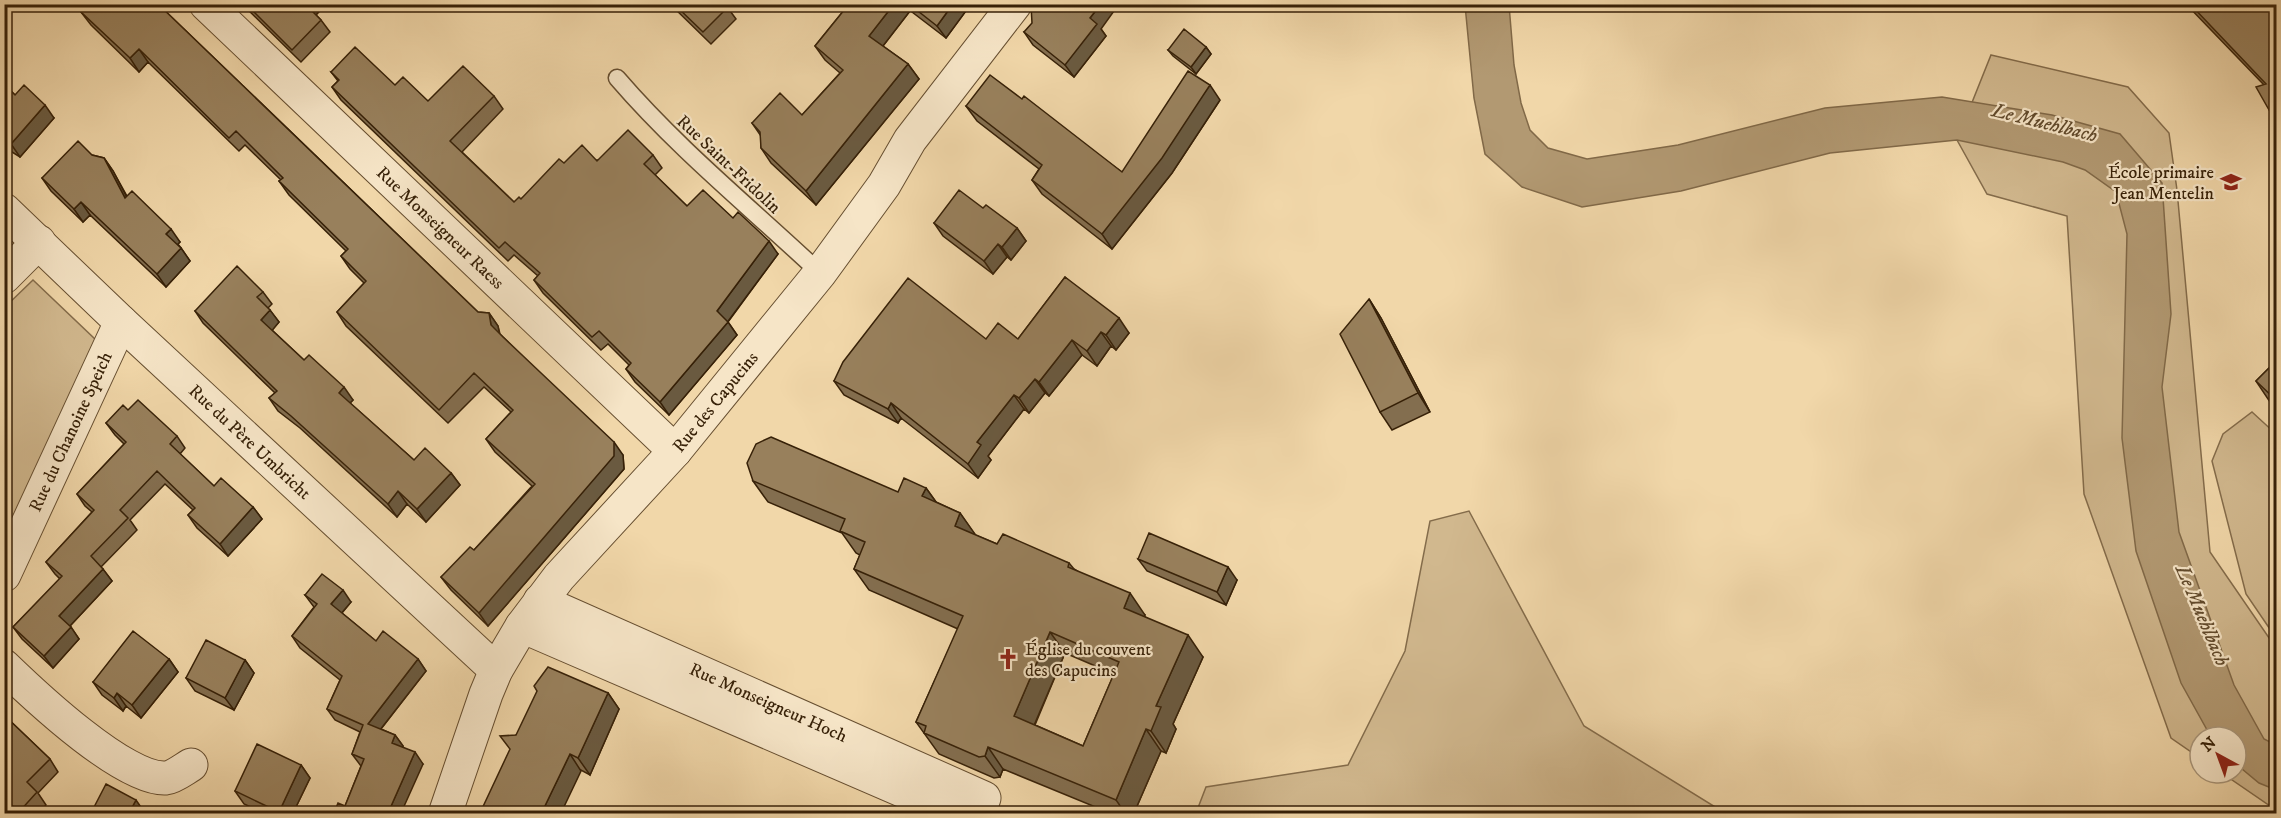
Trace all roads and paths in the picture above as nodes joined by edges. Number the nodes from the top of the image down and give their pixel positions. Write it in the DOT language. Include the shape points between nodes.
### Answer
graph roads {
  1 [pos="206,4"];
  2 [pos="1015,4"];
  3 [pos="616,78"];
  4 [pos="4,210"];
  5 [pos="39,242"];
  6 [pos="820,273"];
  7 [pos="4,277"];
  8 [pos="121,322"];
  9 [pos="675,452"];
  10 [pos="4,575"];
  11 [pos="531,614"];
  12 [pos="4,666"];
  13 [pos="496,670"];
  14 [pos="190,765"];
  15 [pos="445,813"];
  16 [pos="957,813"];
  17 [pos="978,813"];
  1 -- 9 [label="street, Rue Monseigneur Raess"];
  2 -- 6 [label="street, Rue des Capucins" via="910,140 884,185"];
  3 -- 6 [label="lane, Rue Saint-Fridolin" via="710,175"];
  4 -- 5 [label="street, Rue du Père Umbricht"];
  5 -- 7 [label="street"];
  5 -- 8 [label="street, Rue du Père Umbricht"];
  6 -- 9 [label="street, Rue des Capucins"];
  8 -- 10 [label="street, Rue du Chanoine Speich"];
  8 -- 13 [label="street, Rue du Père Umbricht"];
  9 -- 11 [label="street, Rue des Capucins"];
  11 -- 13 [label="street, Rue des Capucins"];
  11 -- 16 [label="street, Rue Monseigneur Hoch"];
  11 -- 17 [label="street, Rue Monseigneur Hoch" via="984,798"];
  12 -- 14 [label="street" via="119,761 147,775 167,778"];
  13 -- 15 [label="street, Rue des Capucins"];
}
